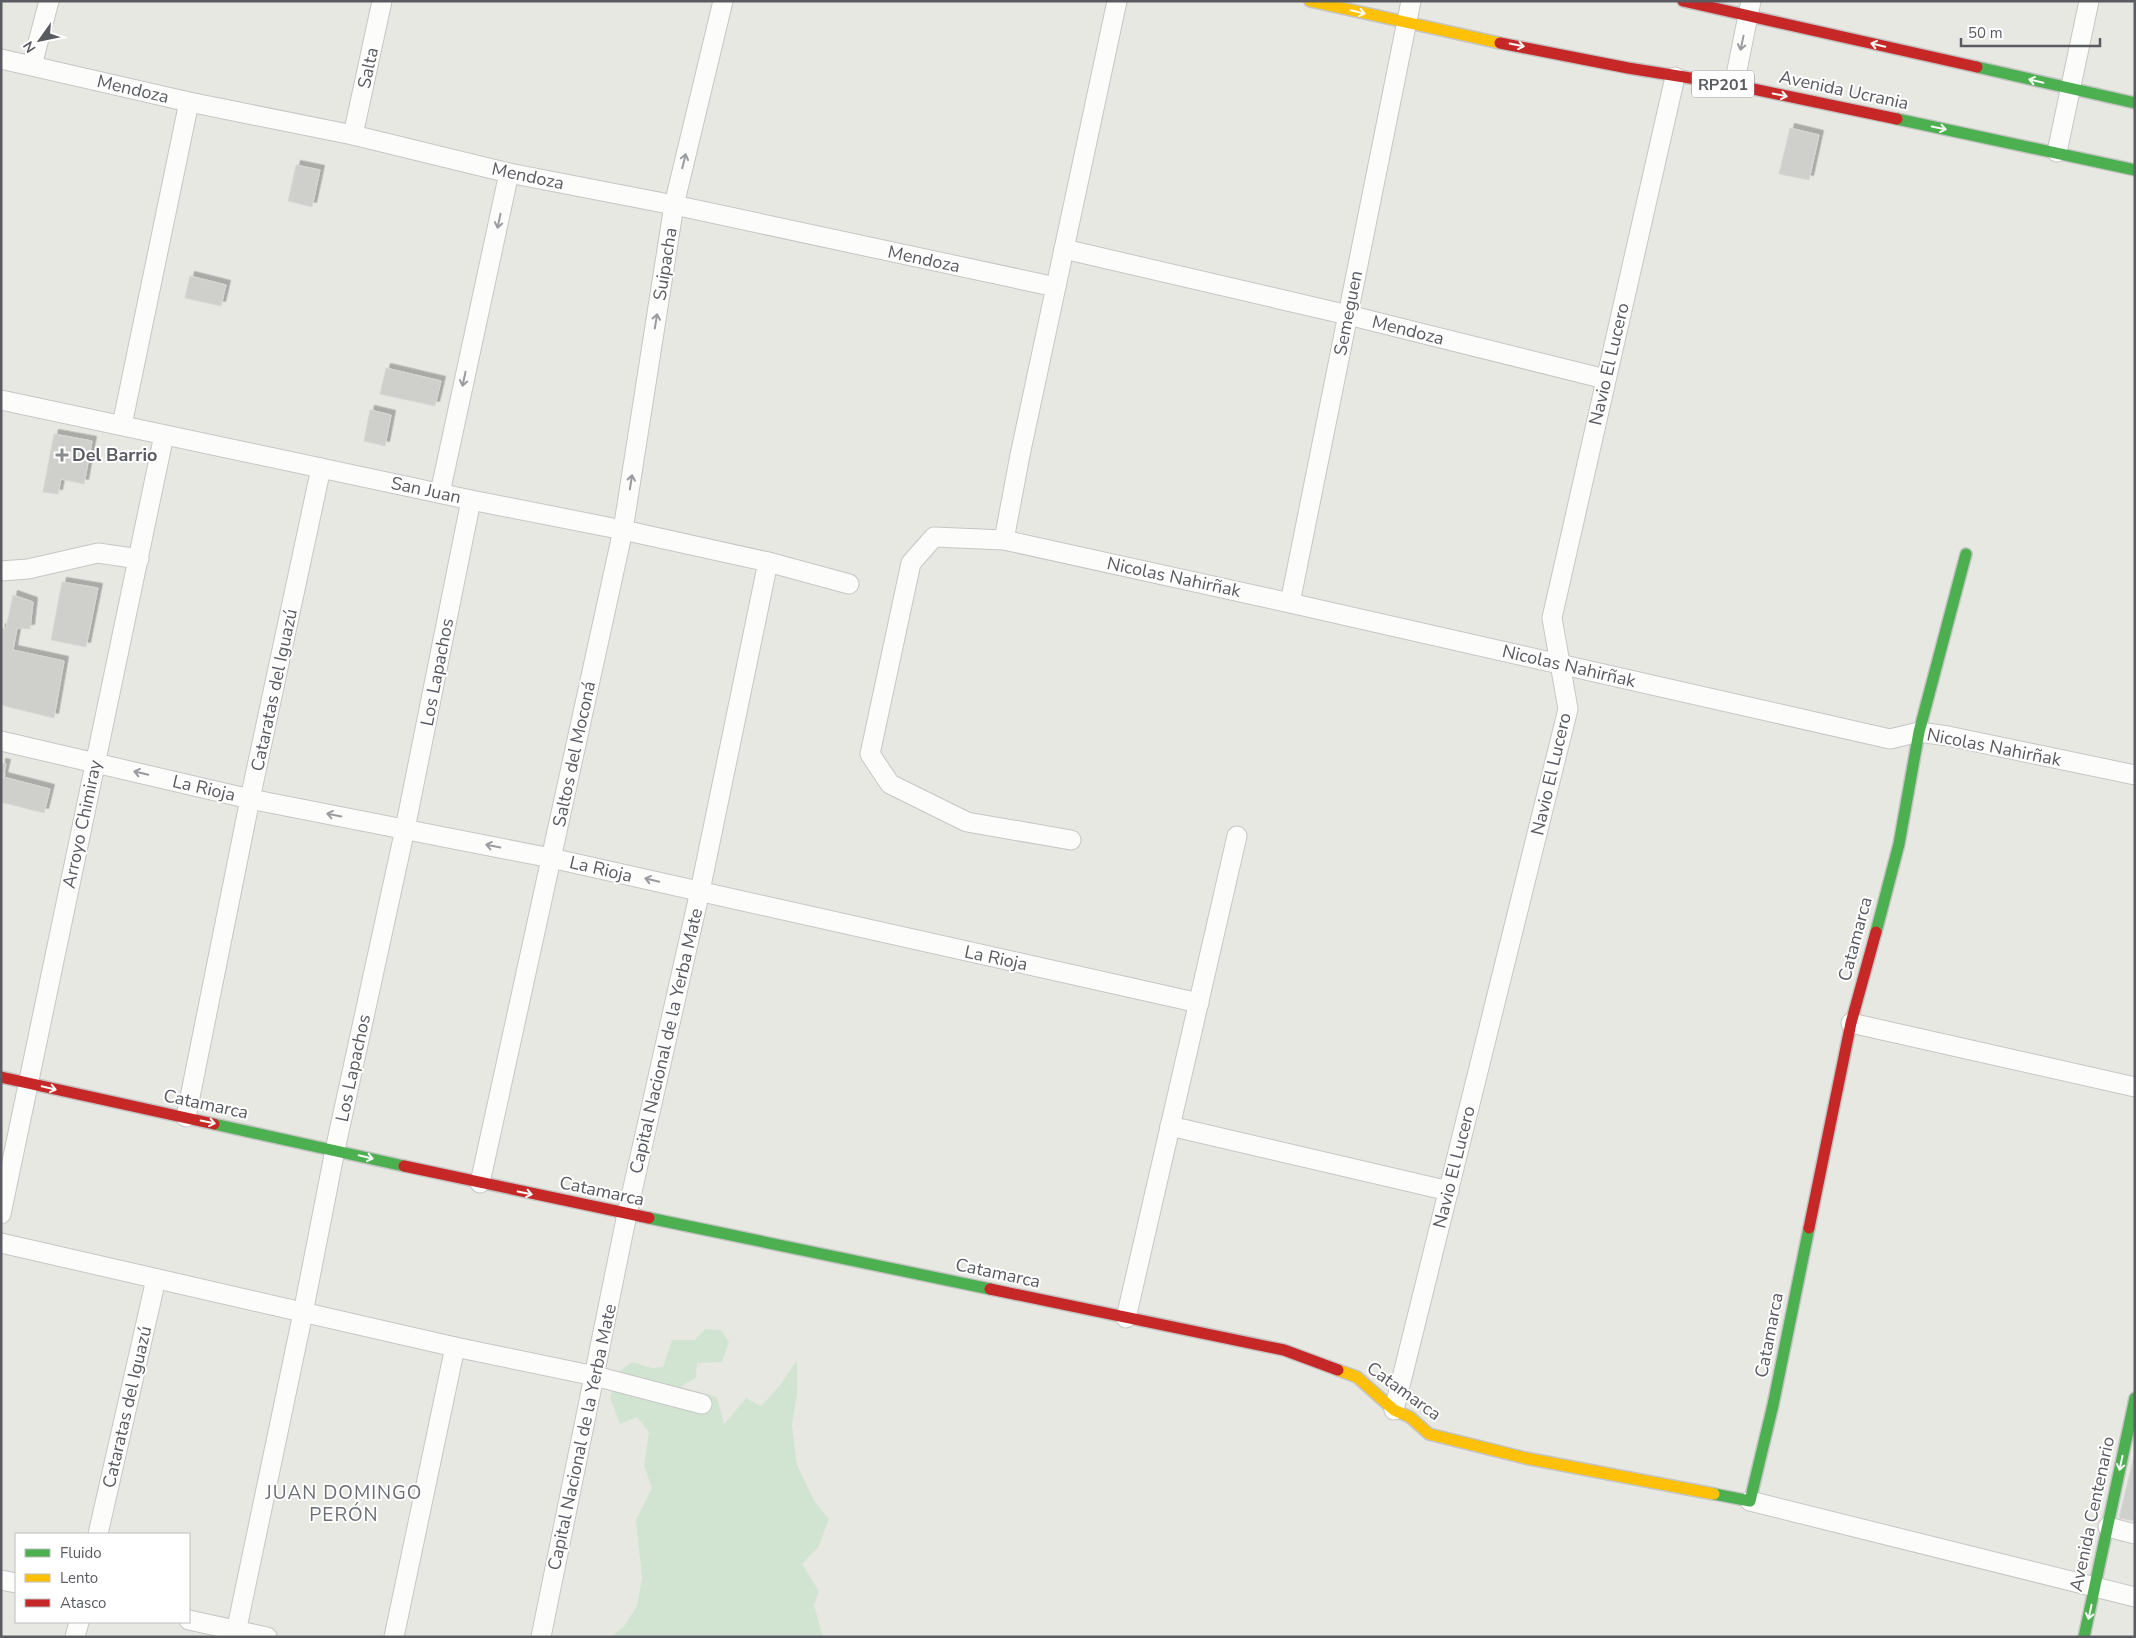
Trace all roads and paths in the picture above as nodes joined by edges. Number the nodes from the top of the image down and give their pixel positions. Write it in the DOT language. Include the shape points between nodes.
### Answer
graph roads {
  1 [pos="49,1"];
  2 [pos="382,1"];
  3 [pos="723,1"];
  4 [pos="1117,1"];
  5 [pos="1310,1"];
  6 [pos="1411,1"];
  7 [pos="1684,1"];
  8 [pos="2088,1"];
  9 [pos="1750,8"];
  10 [pos="1406,23"];
  11 [pos="1,59"];
  12 [pos="32,65"];
  13 [pos="1675,77"];
  14 [pos="1734,85"];
  15 [pos="2069,89"];
  16 [pos="189,102"];
  17 [pos="2135,103"];
  18 [pos="353,135"];
  19 [pos="2057,152"];
  20 [pos="2135,170"];
  21 [pos="509,173"];
  22 [pos="674,205"];
  23 [pos="1064,248"];
  24 [pos="1056,287"];
  25 [pos="1348,315"];
  26 [pos="1605,379"];
  27 [pos="1,400"];
  28 [pos="122,425"];
  29 [pos="164,435"];
  30 [pos="321,468"];
  31 [pos="440,493"];
  32 [pos="472,500"];
  33 [pos="623,530"];
  34 [pos="1004,540"];
  35 [pos="1966,554"];
  36 [pos="139,560"];
  37 [pos="768,562"];
  38 [pos="1,571"];
  39 [pos="850,584"];
  40 [pos="1290,603"];
  41 [pos="1560,664"];
  42 [pos="1919,732"];
  43 [pos="1,741"];
  44 [pos="95,763"];
  45 [pos="2135,775"];
  46 [pos="250,798"];
  47 [pos="405,829"];
  48 [pos="1237,836"];
  49 [pos="1071,840"];
  50 [pos="551,858"];
  51 [pos="700,891"];
  52 [pos="1199,1003"];
  53 [pos="1851,1023"];
  54 [pos="1,1077"];
  55 [pos="29,1083"];
  56 [pos="2135,1087"];
  57 [pos="186,1118"];
  58 [pos="1170,1126"];
  59 [pos="334,1150"];
  60 [pos="480,1183"];
  61 [pos="1448,1190"];
  62 [pos="1,1214"];
  63 [pos="627,1214"];
  64 [pos="1,1244"];
  65 [pos="156,1279"];
  66 [pos="304,1313"];
  67 [pos="1126,1318"];
  68 [pos="455,1347"];
  69 [pos="595,1376"];
  70 [pos="2135,1398"];
  71 [pos="702,1404"];
  72 [pos="1394,1410"];
  73 [pos="1750,1501"];
  74 [pos="2108,1527"];
  75 [pos="98,1533"];
  76 [pos="2135,1534"];
  77 [pos="1,1580"];
  78 [pos="15,1583"];
  79 [pos="2095,1588"];
  80 [pos="2135,1597"];
  81 [pos="190,1620"];
  82 [pos="79,1623"];
  83 [pos="236,1634"];
  84 [pos="75,1637"];
  85 [pos="267,1637"];
  86 [pos="394,1637"];
  87 [pos="541,1637"];
  88 [pos="2084,1637"];
  1 -- 12 [label="street"];
  2 -- 18 [label="street, Salta"];
  22 -- 3 [label="street, Suipacha, one-way"];
  4 -- 23 [label="street"];
  5 -- 10 [label="street, Avenida Ucrania / RP201, one-way"];
  6 -- 10 [label="street, Semeguen"];
  7 -- 9 [label="street"];
  8 -- 15 [label="street"];
  9 -- 14 [label="street, one-way"];
  15 -- 9 [label="street, one-way"];
  10 -- 13 [label="street, Avenida Ucrania / RP201, one-way"];
  10 -- 25 [label="street, Semeguen"];
  11 -- 12 [label="street, Mendoza"];
  12 -- 16 [label="street, Mendoza"];
  13 -- 14 [label="street, Avenida Ucrania / RP201"];
  13 -- 26 [label="street, Navio El Lucero"];
  14 -- 19 [label="street, Avenida Ucrania / RP201, one-way"];
  15 -- 17 [label="street"];
  15 -- 19 [label="street"];
  16 -- 18 [label="street, Mendoza"];
  16 -- 28 [label="street"];
  18 -- 21 [label="street, Mendoza"];
  19 -- 20 [label="street, Avenida Ucrania / RP201"];
  21 -- 22 [label="street, Mendoza"];
  21 -- 31 [label="street, one-way"];
  22 -- 24 [label="street, Mendoza"];
  33 -- 22 [label="street, Suipacha, one-way"];
  23 -- 24 [label="street"];
  23 -- 25 [label="street, Mendoza"];
  24 -- 34 [label="street"];
  25 -- 26 [label="street, Mendoza"];
  25 -- 40 [label="street, Semeguen"];
  26 -- 41 [label="street, Navio El Lucero" via="1552,618"];
  27 -- 28 [label="street, San Juan"];
  28 -- 29 [label="street, San Juan"];
  29 -- 30 [label="street, San Juan"];
  29 -- 36 [label="street, Arroyo Chimiray"];
  30 -- 31 [label="street, San Juan"];
  30 -- 46 [label="street, Cataratas del Iguazú"];
  31 -- 32 [label="street, San Juan"];
  32 -- 33 [label="street, San Juan"];
  32 -- 47 [label="street, Los Lapachos"];
  33 -- 37 [label="street, San Juan"];
  33 -- 50 [label="street, Saltos del Moconá"];
  34 -- 40 [label="street, Nicolas Nahirñak"];
  34 -- 49 [label="street, Nicolas Nahirñak" via="934,536 910,563 870,754 890,784 967,822"];
  35 -- 42 [label="street, Catamarca"];
  36 -- 38 [label="street" via="98,553 28,569"];
  36 -- 44 [label="street, Arroyo Chimiray"];
  37 -- 39 [label="street, San Juan"];
  37 -- 51 [label="street, Capital Nacional de la Yerba Mate"];
  40 -- 41 [label="street, Nicolas Nahirñak"];
  41 -- 42 [label="street, Nicolas Nahirñak" via="1890,739"];
  41 -- 61 [label="street, Navio El Lucero" via="1568,709"];
  42 -- 45 [label="street, Nicolas Nahirñak"];
  42 -- 53 [label="street, Catamarca" via="1899,844"];
  43 -- 44 [label="street, La Rioja"];
  46 -- 44 [label="street, La Rioja, one-way"];
  44 -- 55 [label="street, Arroyo Chimiray"];
  47 -- 46 [label="street, La Rioja, one-way"];
  46 -- 57 [label="street, Cataratas del Iguazú"];
  50 -- 47 [label="street, La Rioja, one-way"];
  47 -- 59 [label="street, Los Lapachos"];
  48 -- 52 [label="street"];
  51 -- 50 [label="street, La Rioja, one-way"];
  50 -- 60 [label="street, Saltos del Moconá"];
  51 -- 52 [label="street, La Rioja"];
  51 -- 63 [label="street, Capital Nacional de la Yerba Mate"];
  52 -- 58 [label="street"];
  53 -- 56 [label="street"];
  53 -- 73 [label="street, Catamarca" via="1773,1405"];
  54 -- 55 [label="street, Catamarca"];
  55 -- 57 [label="street, Catamarca, one-way"];
  55 -- 62 [label="street, Arroyo Chimiray"];
  57 -- 59 [label="street, Catamarca, one-way"];
  58 -- 61 [label="street"];
  58 -- 67 [label="street"];
  59 -- 60 [label="street, Catamarca, one-way"];
  59 -- 66 [label="street, Los Lapachos"];
  60 -- 63 [label="street, Catamarca, one-way"];
  61 -- 72 [label="street, Navio El Lucero"];
  63 -- 67 [label="street, Catamarca"];
  63 -- 69 [label="street, Capital Nacional de la Yerba Mate"];
  64 -- 65 [label="street"];
  65 -- 66 [label="street"];
  65 -- 75 [label="street, Cataratas del Iguazú"];
  66 -- 68 [label="street"];
  66 -- 83 [label="street, Los Lapachos"];
  67 -- 72 [label="street, Catamarca" via="1284,1350 1357,1377"];
  68 -- 69 [label="street"];
  68 -- 86 [label="street"];
  69 -- 71 [label="street"];
  69 -- 87 [label="street, Capital Nacional de la Yerba Mate"];
  70 -- 74 [label="street, Avenida Centenario, one-way"];
  72 -- 73 [label="street, Catamarca" via="1410,1417 1429,1434 1525,1458"];
  73 -- 79 [label="street"];
  74 -- 76 [label="street"];
  74 -- 79 [label="street, Avenida Centenario"];
  77 -- 78 [label="street"];
  79 -- 80 [label="street"];
  79 -- 88 [label="street, Avenida Centenario, one-way"];
  81 -- 83 [label="street"];
  82 -- 84 [label="street"];
  83 -- 85 [label="street"];
}
